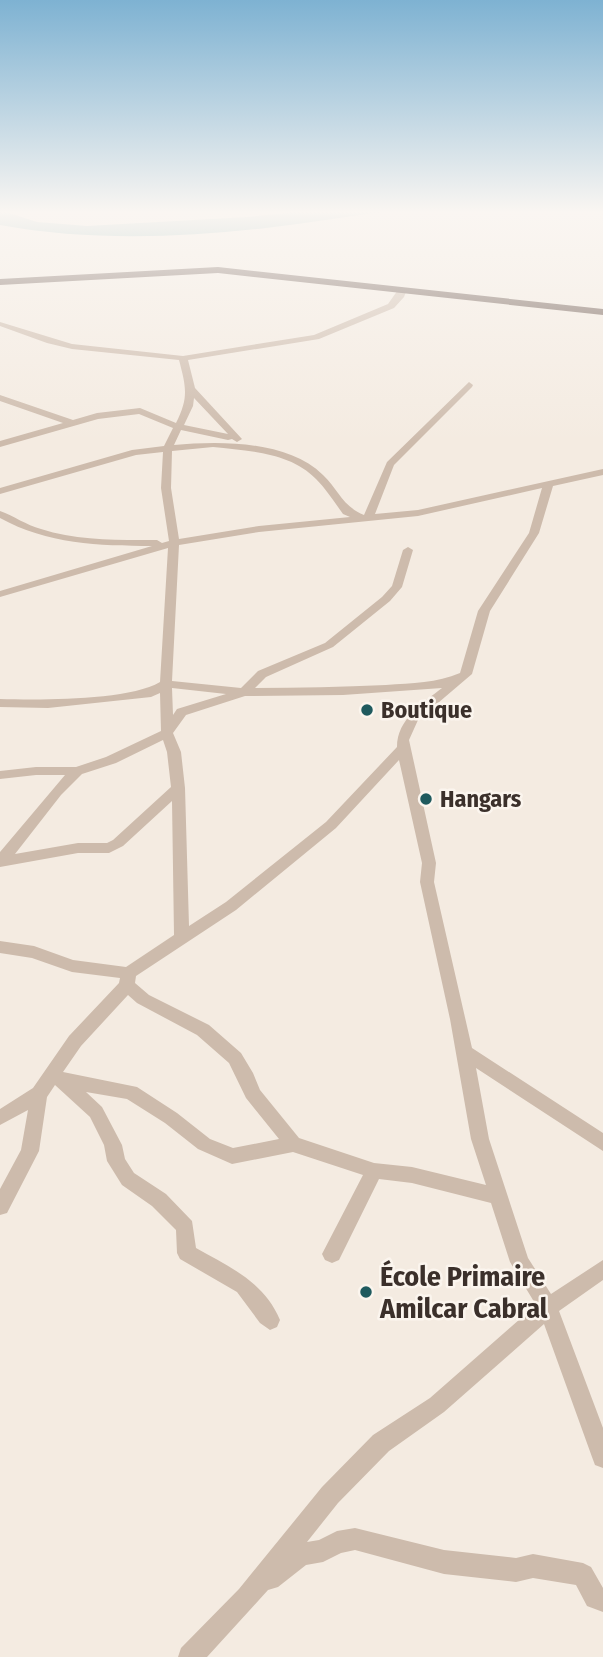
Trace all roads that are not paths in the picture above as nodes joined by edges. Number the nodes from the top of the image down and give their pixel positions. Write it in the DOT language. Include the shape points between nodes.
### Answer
graph roads {
  1 [pos="387,287"];
  2 [pos="403,289"];
  3 [pos="603,312"];
  4 [pos="0,324"];
  5 [pos="183,358"];
  6 [pos="469,385"];
  7 [pos="191,389"];
  8 [pos="0,398"];
  9 [pos="75,424"];
  10 [pos="179,427"];
  11 [pos="238,440"];
  12 [pos="0,444"];
  13 [pos="168,447"];
  14 [pos="258,449"];
  15 [pos="603,472"];
  16 [pos="548,485"];
  17 [pos="0,491"];
  18 [pos="0,514"];
  19 [pos="366,519"];
  20 [pos="174,543"];
  21 [pos="408,550"];
  22 [pos="1,592"];
  23 [pos="466,674"];
  24 [pos="166,684"];
  25 [pos="244,692"];
  26 [pos="0,702"];
  27 [pos="167,733"];
  28 [pos="403,748"];
  29 [pos="77,771"];
  30 [pos="0,775"];
  31 [pos="178,788"];
  32 [pos="0,861"];
  33 [pos="182,937"];
  34 [pos="0,947"];
  35 [pos="128,979"];
  36 [pos="464,1052"];
  37 [pos="59,1077"];
  38 [pos="39,1094"];
  39 [pos="0,1118"];
  40 [pos="603,1143"];
  41 [pos="293,1144"];
  42 [pos="374,1171"];
  43 [pos="498,1196"];
  44 [pos="0,1207"];
  45 [pos="332,1254"];
  46 [pos="603,1269"];
  47 [pos="548,1307"];
  48 [pos="270,1320"];
  49 [pos="603,1457"];
  50 [pos="247,1597"];
  51 [pos="603,1600"];
  52 [pos="191,1657"];
  1 -- 2 [label="highway"];
  2 -- 3 [label="highway"];
  2 -- 5 [label="street" via="391,306 316,337"];
  4 -- 5 [label="street" via="56,343"];
  5 -- 7 [label="street"];
  6 -- 19 [label="street" via="390,464"];
  7 -- 10 [label="street"];
  7 -- 11 [label="street"];
  8 -- 9 [label="street"];
  9 -- 10 [label="street" via="97,416 140,411"];
  9 -- 12 [label="street"];
  10 -- 11 [label="street"];
  10 -- 13 [label="street"];
  11 -- 14 [label="street"];
  13 -- 14 [label="street" via="213,444"];
  13 -- 17 [label="street" via="106,459"];
  13 -- 20 [label="street" via="166,488"];
  14 -- 19 [label="street" via="302,464 319,476 347,512"];
  15 -- 16 [label="street"];
  16 -- 19 [label="street" via="418,513"];
  16 -- 23 [label="street" via="534,533 484,611"];
  18 -- 20 [label="street" via="17,525 86,542"];
  19 -- 20 [label="street"];
  20 -- 22 [label="street"];
  20 -- 24 [label="street"];
  21 -- 25 [label="street" via="397,587 386,599 329,645 262,674"];
  23 -- 25 [label="street" via="438,685"];
  23 -- 28 [label="street" via="413,718"];
  24 -- 25 [label="street"];
  24 -- 26 [label="street" via="151,692 104,699 48,705"];
  24 -- 27 [label="street"];
  25 -- 27 [label="street" via="181,712"];
  27 -- 29 [label="street" via="111,761"];
  27 -- 31 [label="street"];
  28 -- 33 [label="street" via="331,825 232,906"];
  28 -- 36 [label="street"];
  29 -- 30 [label="street"];
  29 -- 32 [label="street"];
  31 -- 32 [label="street" via="109,848 78,848"];
  31 -- 33 [label="street"];
  33 -- 35 [label="street"];
  34 -- 35 [label="street"];
  35 -- 38 [label="street" via="75,1041"];
  35 -- 41 [label="street" via="143,999 203,1030 235,1058 252,1093"];
  36 -- 40 [label="street"];
  36 -- 43 [label="street" via="480,1139"];
  37 -- 38 [label="street"];
  37 -- 41 [label="street" via="131,1092 204,1144 232,1156"];
  37 -- 48 [label="street" via="96,1112 128,1179 159,1200 185,1227 187,1254 237,1281"];
  38 -- 39 [label="street"];
  38 -- 44 [label="street" via="30,1152"];
  41 -- 42 [label="street"];
  42 -- 43 [label="street" via="412,1175"];
  42 -- 45 [label="street"];
  43 -- 47 [label="street" via="520,1262"];
  46 -- 47 [label="street"];
  47 -- 49 [label="street"];
  47 -- 50 [label="street" via="437,1405 381,1443 330,1495"];
  50 -- 51 [label="street" via="301,1554 355,1539 444,1562 516,1570 533,1566 583,1575 596,1598"];
  50 -- 52 [label="street"];
}
